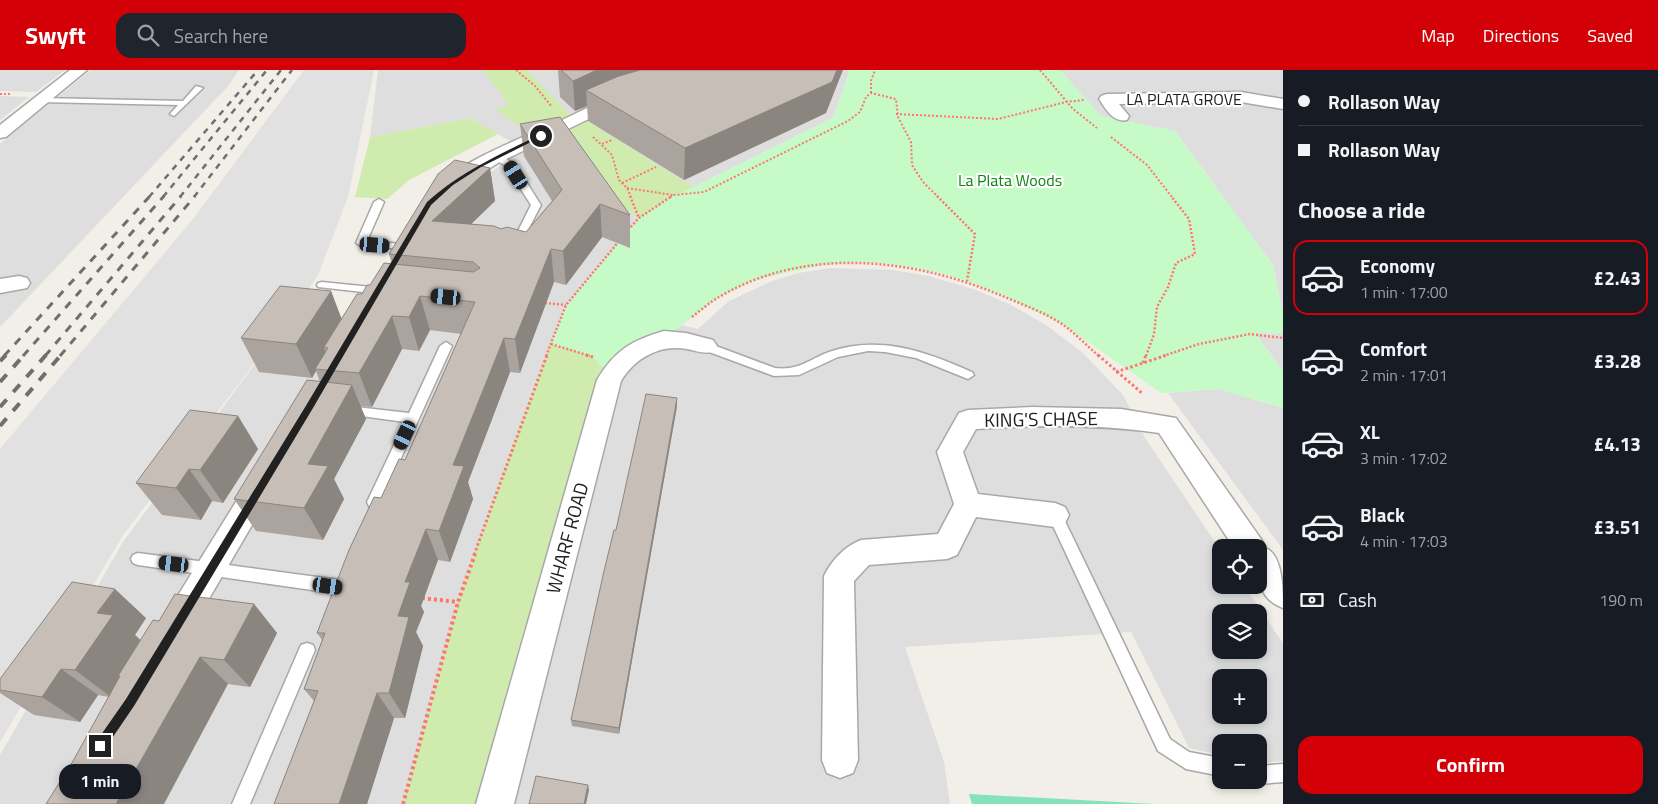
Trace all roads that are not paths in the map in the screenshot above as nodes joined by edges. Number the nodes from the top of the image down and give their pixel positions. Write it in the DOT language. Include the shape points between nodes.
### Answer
graph roads {
  1 [pos="79,70"];
  2 [pos="199,88"];
  3 [pos="640,94"];
  4 [pos="40,100"];
  5 [pos="184,103"];
  6 [pos="1283,104"];
  7 [pos="174,114"];
  8 [pos="0,115"];
  9 [pos="22,115"];
  10 [pos="1121,116"];
  11 [pos="0,133"];
  12 [pos="497,157"];
  13 [pos="434,199"];
  14 [pos="380,202"];
  15 [pos="416,225"];
  16 [pos="402,247"];
  17 [pos="512,251"];
  18 [pos="322,285"];
  19 [pos="386,291"];
  20 [pos="362,315"];
  21 [pos="446,346"];
  22 [pos="705,346"];
  23 [pos="968,375"];
  24 [pos="338,409"];
  25 [pos="413,418"];
  26 [pos="275,463"];
  27 [pos="374,502"];
  28 [pos="968,504"];
  29 [pos="1055,515"];
  30 [pos="1245,539"];
  31 [pos="138,560"];
  32 [pos="210,569"];
  33 [pos="1267,571"];
  34 [pos="347,588"];
  35 [pos="1283,594"];
  36 [pos="165,644"];
  37 [pos="307,650"];
  38 [pos="840,760"];
  39 [pos="1212,766"];
  40 [pos="1283,773"];
  41 [pos="1267,774"];
  42 [pos="241,804"];
  43 [pos="495,804"];
  1 -- 4 [label="street"];
  2 -- 5 [label="lane"];
  3 -- 12 [label="street" via="589,112"];
  4 -- 5 [label="lane"];
  4 -- 9 [label="street"];
  5 -- 7 [label="lane"];
  6 -- 10 [label="street, LA PLATA GROVE" via="1241,97 1107,99"];
  8 -- 9 [label="street"];
  9 -- 11 [label="street"];
  12 -- 13 [label="street" via="451,184"];
  12 -- 17 [label="lane" via="509,164 536,205"];
  14 -- 16 [label="lane" via="361,244"];
  15 -- 16 [label="street"];
  16 -- 19 [label="street"];
  18 -- 19 [label="lane"];
  19 -- 20 [label="street"];
  21 -- 25 [label="lane"];
  22 -- 23 [label="lane" via="786,374 802,372 836,354 863,348 899,350 933,359"];
  22 -- 43 [label="street, WHARF ROAD" via="664,339 635,351 618,366 609,380"];
  24 -- 25 [label="lane"];
  25 -- 27 [label="lane"];
  26 -- 32 [label="street"];
  28 -- 29 [label="street"];
  28 -- 30 [label="street, KING'S CHASE" via="950,452 968,420 1032,416 1121,418 1167,425"];
  28 -- 38 [label="street" via="947,546 861,553 838,576"];
  29 -- 39 [label="lane" via="1164,745 1186,760"];
  31 -- 32 [label="lane"];
  32 -- 34 [label="lane"];
  32 -- 36 [label="street"];
  33 -- 35 [label="street"];
  37 -- 42 [label="lane"];
  40 -- 41 [label="lane"];
}
